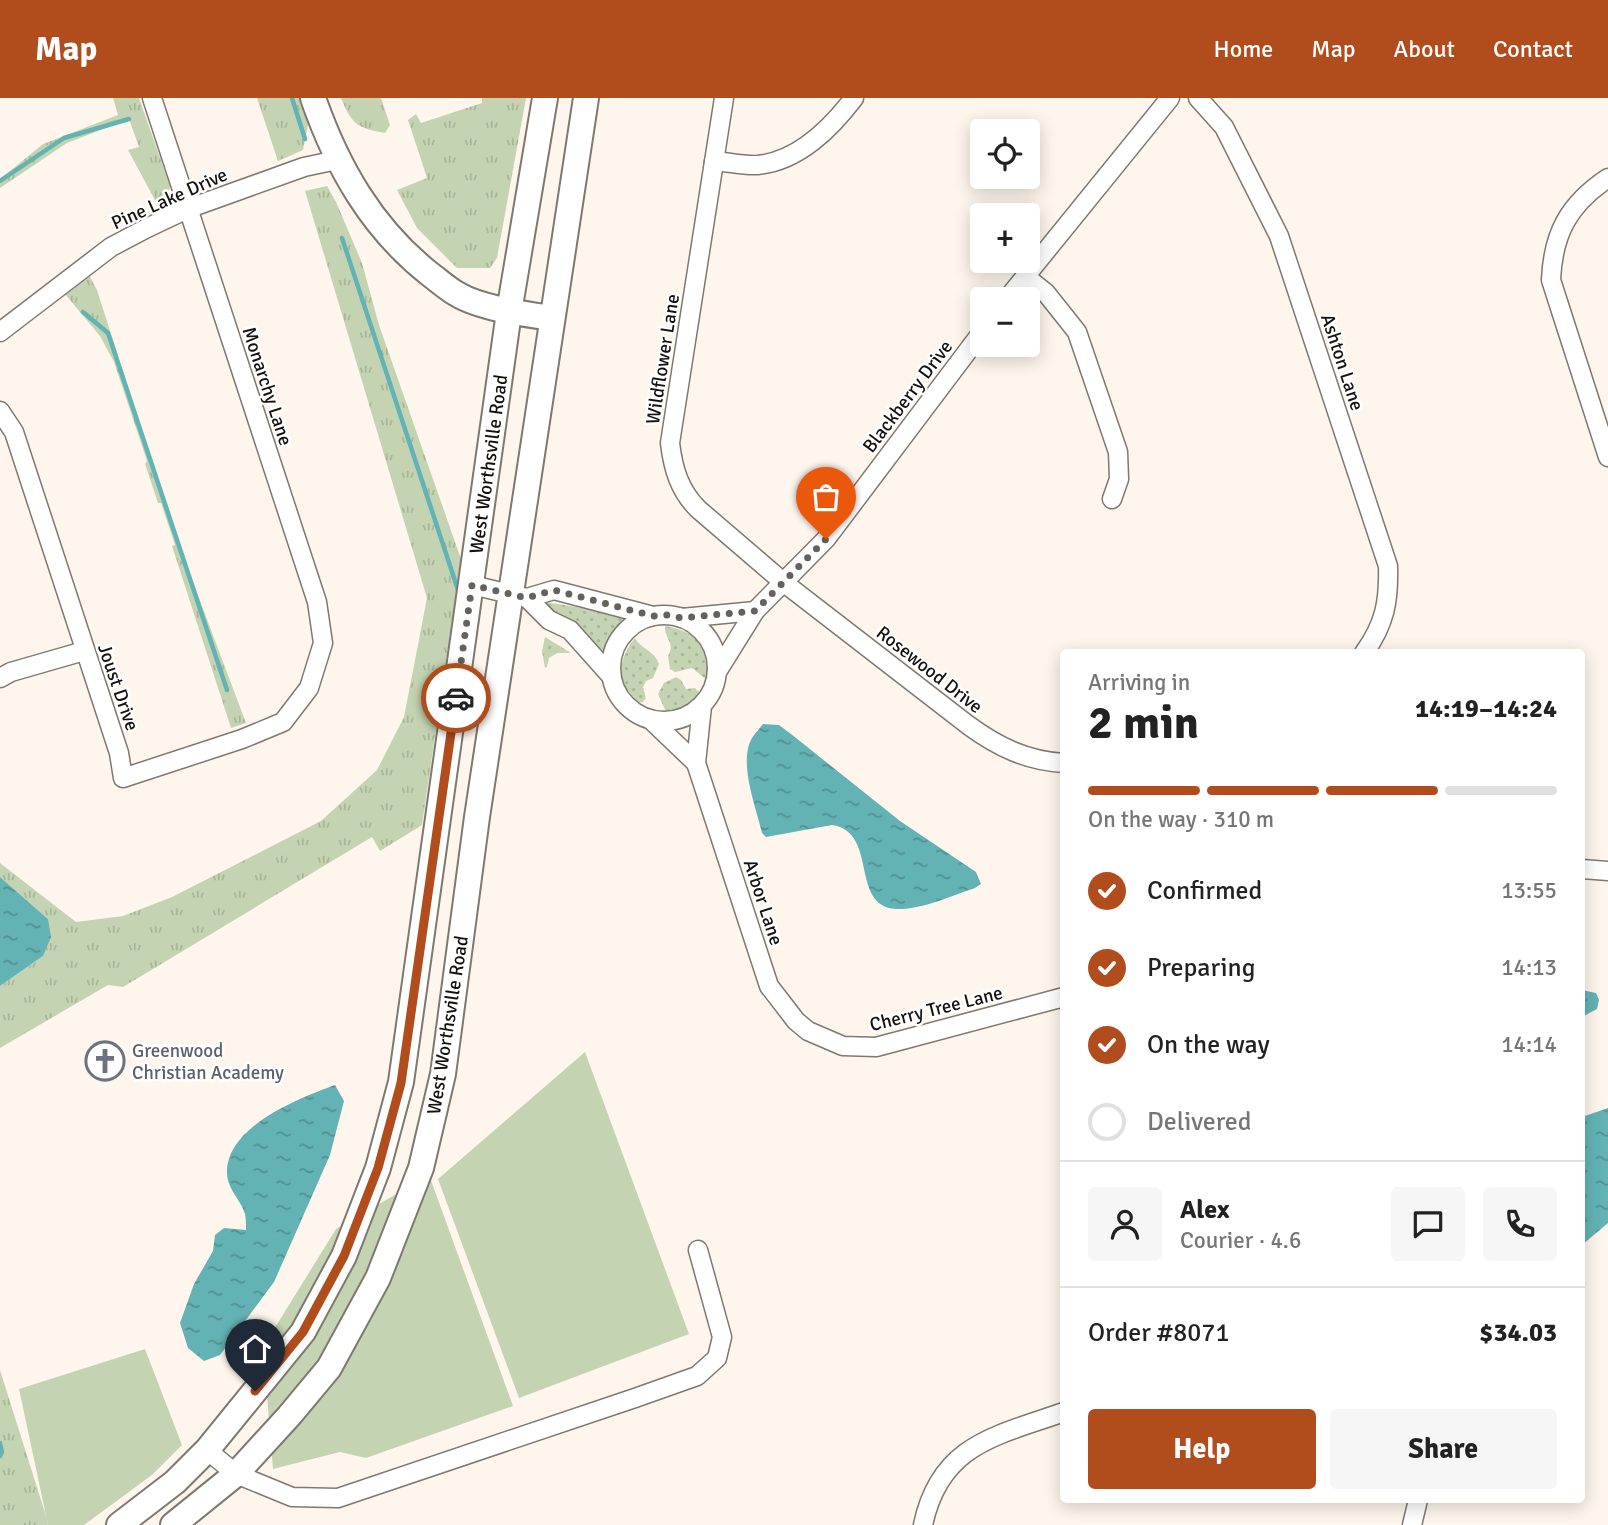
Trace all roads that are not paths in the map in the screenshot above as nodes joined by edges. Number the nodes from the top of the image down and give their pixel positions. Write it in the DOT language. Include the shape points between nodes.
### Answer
graph roads {
  1 [pos="152,98"];
  2 [pos="313,98"];
  3 [pos="545,98"];
  4 [pos="586,98"];
  5 [pos="724,98"];
  6 [pos="854,98"];
  7 [pos="1170,98"];
  8 [pos="1198,98"];
  9 [pos="337,160"];
  10 [pos="714,161"];
  11 [pos="1608,178"];
  12 [pos="187,209"];
  13 [pos="1026,277"];
  14 [pos="1017,287"];
  15 [pos="509,312"];
  16 [pos="551,318"];
  17 [pos="0,332"];
  18 [pos="970,348"];
  19 [pos="0,411"];
  20 [pos="1608,457"];
  21 [pos="1112,499"];
  22 [pos="783,582"];
  23 [pos="472,585"];
  24 [pos="519,596"];
  25 [pos="755,611"];
  26 [pos="653,616"];
  27 [pos="681,618"];
  28 [pos="1367,649"];
  29 [pos="84,651"];
  30 [pos="718,672"];
  31 [pos="611,676"];
  32 [pos="0,678"];
  33 [pos="309,688"];
  34 [pos="702,706"];
  35 [pos="651,720"];
  36 [pos="696,763"];
  37 [pos="1060,763"];
  38 [pos="1585,869"];
  39 [pos="1608,870"];
  40 [pos="1060,998"];
  41 [pos="820,1035"];
  42 [pos="698,1250"];
  43 [pos="1060,1413"];
  44 [pos="207,1450"];
  45 [pos="236,1474"];
  46 [pos="1417,1503"];
  47 [pos="119,1525"];
  48 [pos="173,1525"];
  49 [pos="923,1525"];
  50 [pos="1412,1525"];
  1 -- 12 [label="street, Monarchy Lane"];
  2 -- 9 [label="main road"];
  3 -- 15 [label="main road, West Worthsville Road"];
  4 -- 16 [label="main road, West Worthsville Road"];
  5 -- 10 [label="street, Wildflower Lane"];
  6 -- 10 [label="street" via="822,135 783,159 757,165"];
  7 -- 13 [label="street"];
  8 -- 28 [label="street, Ashton Lane" via="1224,127 1279,236 1388,566 1388,602"];
  9 -- 12 [label="street, Pine Lake Drive" via="304,167"];
  9 -- 15 [label="main road" via="372,216 407,256 457,295"];
  10 -- 22 [label="street, Wildflower Lane" via="670,443 673,464 690,501"];
  11 -- 20 [label="street" via="1584,196 1564,223 1554,251 1551,280"];
  12 -- 17 [label="street, Pine Lake Drive" via="111,247"];
  12 -- 33 [label="street, Monarchy Lane" via="317,602 323,643"];
  13 -- 14 [label="street"];
  13 -- 21 [label="street" via="1053,300 1077,332 1118,452 1119,479"];
  15 -- 16 [label="main road"];
  15 -- 23 [label="main road, West Worthsville Road"];
  16 -- 24 [label="main road, West Worthsville Road"];
  18 -- 22 [label="street, Blackberry Drive" via="826,539"];
  19 -- 29 [label="street, Joust Drive" via="14,432"];
  22 -- 25 [label="street, Blackberry Drive"];
  22 -- 37 [label="street, Rosewood Drive" via="994,743 1034,760"];
  23 -- 24 [label="street"];
  23 -- 44 [label="main road, West Worthsville Road" via="401,1083 378,1168 344,1256 303,1332"];
  24 -- 26 [label="street" via="554,590"];
  24 -- 31 [label="street" via="570,630"];
  24 -- 45 [label="main road, West Worthsville Road" via="475,831 443,1074 421,1168 377,1278 329,1368"];
  25 -- 27 [label="street"];
  25 -- 30 [label="street, Blackberry Drive"];
  26 -- 27 [label="street"];
  26 -- 31 [label="street" via="625,632 611,660"];
  27 -- 30 [label="street" via="708,638"];
  29 -- 32 [label="street"];
  29 -- 33 [label="street, Joust Drive" via="119,753 123,778 283,722"];
  30 -- 34 [label="street, Blackberry Drive"];
  31 -- 35 [label="street" via="625,704"];
  34 -- 35 [label="street" via="670,722"];
  34 -- 36 [label="street, Arbor Lane"];
  35 -- 36 [label="street, Arbor Lane"];
  36 -- 41 [label="street, Arbor Lane" via="769,986 796,1021"];
  38 -- 39 [label="street"];
  40 -- 41 [label="street, Cherry Tree Lane" via="876,1047 843,1046"];
  42 -- 45 [label="street" via="722,1337 717,1358 697,1376 338,1497 292,1497"];
  43 -- 49 [label="street" via="989,1438 970,1450 935,1486"];
  44 -- 45 [label="street"];
  44 -- 47 [label="main road, West Worthsville Road" via="175,1482"];
  45 -- 48 [label="main road, West Worthsville Road"];
  46 -- 50 [label="street"];
}
